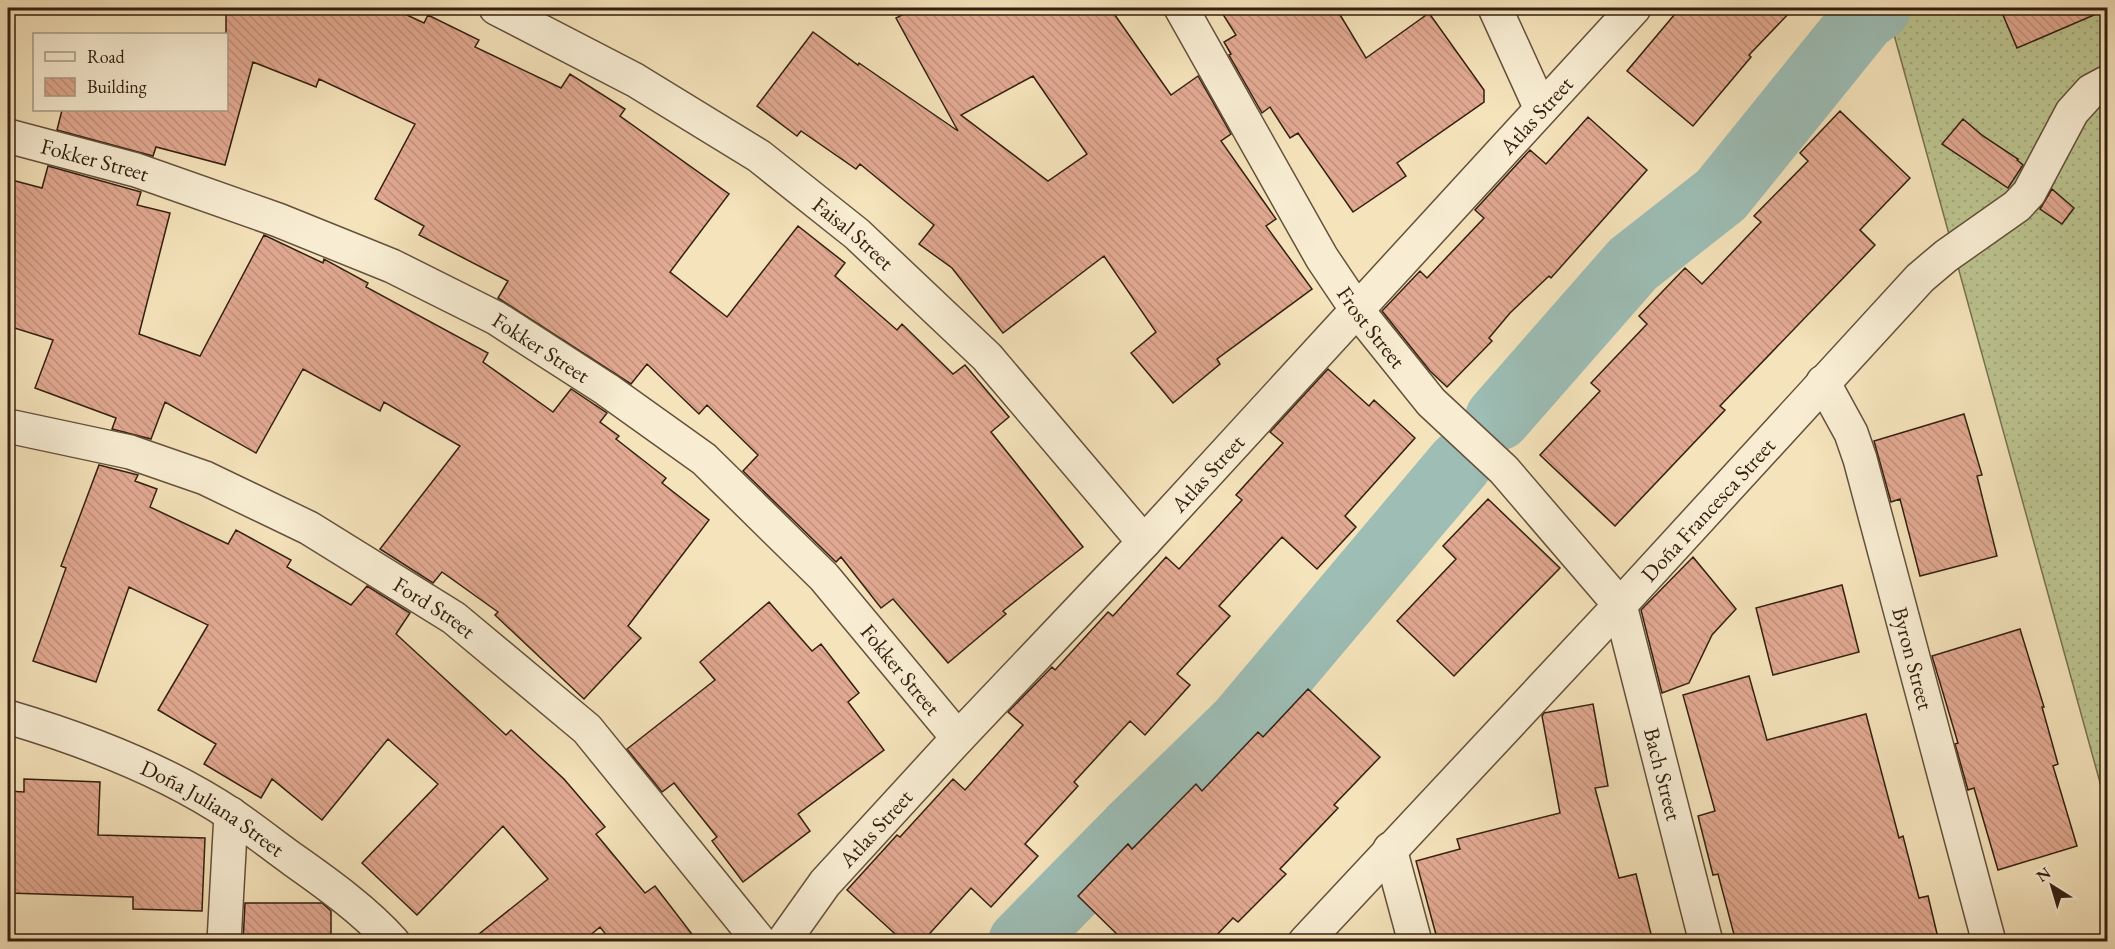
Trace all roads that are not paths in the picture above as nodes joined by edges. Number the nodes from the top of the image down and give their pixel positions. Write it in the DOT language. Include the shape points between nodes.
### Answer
graph roads {
  1 [pos="496,8"];
  2 [pos="1180,8"];
  3 [pos="1495,8"];
  4 [pos="1634,8"];
  5 [pos="2108,82"];
  6 [pos="1541,108"];
  7 [pos="8,136"];
  8 [pos="1357,310"];
  9 [pos="1823,382"];
  10 [pos="8,426"];
  11 [pos="1144,542"];
  12 [pos="1620,605"];
  13 [pos="8,717"];
  14 [pos="958,738"];
  15 [pos="231,814"];
  16 [pos="1390,849"];
  17 [pos="224,942"];
  18 [pos="393,942"];
  19 [pos="760,942"];
  20 [pos="783,942"];
  21 [pos="1305,942"];
  22 [pos="1415,942"];
  23 [pos="1706,942"];
  24 [pos="1989,942"];
  1 -- 11 [label="street, Faisal Street" via="635,80 759,156 857,234 987,357"];
  2 -- 8 [label="street, Frost Street" via="1322,258"];
  3 -- 6 [label="street"];
  4 -- 6 [label="street, Atlas Street"];
  5 -- 9 [label="street, Doña Francesca Street" via="2091,91 2072,112 2029,193 2017,206 1920,278"];
  6 -- 8 [label="street, Atlas Street"];
  7 -- 14 [label="street, Fokker Street" via="136,170 278,220 392,266 496,318 704,459 824,577"];
  8 -- 11 [label="street, Atlas Street"];
  8 -- 12 [label="street, Frost Street" via="1431,402 1504,470"];
  9 -- 12 [label="street, Doña Francesca Street"];
  9 -- 24 [label="street, Byron Street" via="1851,433 1860,459"];
  10 -- 19 [label="street, Ford Street" via="130,452 205,478 309,528 454,618 587,729"];
  11 -- 14 [label="street, Atlas Street"];
  12 -- 16 [label="street, Doña Francesca Street"];
  12 -- 23 [label="street, Bach Street"];
  13 -- 15 [label="street, Doña Juliana Street" via="119,755"];
  14 -- 20 [label="street, Atlas Street" via="825,883"];
  15 -- 17 [label="street"];
  15 -- 18 [label="street, Doña Juliana Street" via="319,878"];
  16 -- 21 [label="street, Doña Francesca Street"];
  16 -- 22 [label="street"];
}
